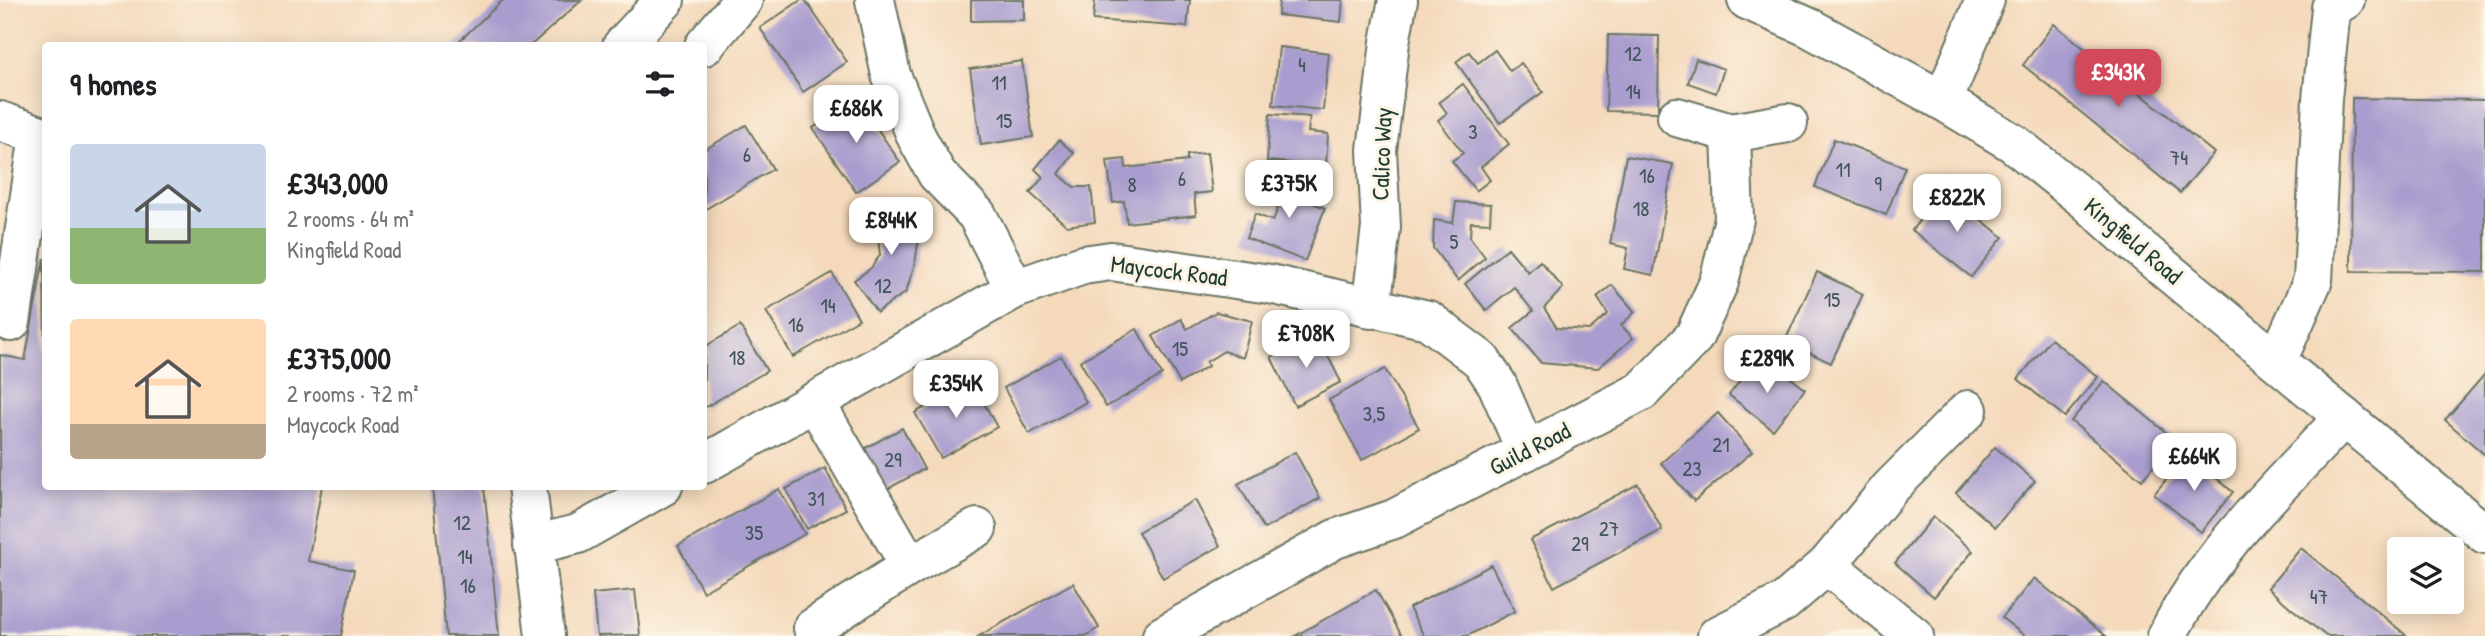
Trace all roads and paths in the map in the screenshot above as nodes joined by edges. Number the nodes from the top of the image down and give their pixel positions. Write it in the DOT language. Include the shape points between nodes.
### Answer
graph roads {
  1 [pos="665,0"];
  2 [pos="743,0"];
  3 [pos="875,0"];
  4 [pos="1398,0"];
  5 [pos="1747,0"];
  6 [pos="1985,0"];
  7 [pos="2345,0"];
  8 [pos="626,42"];
  9 [pos="707,43"];
  10 [pos="1943,101"];
  11 [pos="1677,117"];
  12 [pos="0,121"];
  13 [pos="1788,123"];
  14 [pos="1731,133"];
  15 [pos="42,136"];
  16 [pos="1015,289"];
  17 [pos="1371,309"];
  18 [pos="11,323"];
  19 [pos="2277,361"];
  20 [pos="816,402"];
  21 [pos="1968,410"];
  22 [pos="2344,417"];
  23 [pos="1526,451"];
  24 [pos="707,462"];
  25 [pos="527,490"];
  26 [pos="656,490"];
  27 [pos="977,528"];
  28 [pos="2485,534"];
  29 [pos="533,545"];
  30 [pos="1827,565"];
  31 [pos="910,566"];
  32 [pos="809,633"];
  33 [pos="545,636"];
  34 [pos="1162,636"];
  35 [pos="1717,636"];
  36 [pos="1914,636"];
  37 [pos="2167,636"];
  1 -- 8 [label="street"];
  2 -- 9 [label="street"];
  3 -- 16 [label="street" via="891,75 918,138 937,174 977,215"];
  4 -- 17 [label="street, Calico Way" via="1377,150 1381,227"];
  5 -- 10 [label="street, Kingfield Road" via="1810,28"];
  6 -- 10 [label="street"];
  7 -- 19 [label="street" via="2330,8 2313,280"];
  10 -- 19 [label="street, Kingfield Road" via="2013,143"];
  11 -- 14 [label="street"];
  12 -- 15 [label="street"];
  13 -- 14 [label="street"];
  14 -- 23 [label="street, Guild Road" via="1734,219 1719,282 1694,337 1642,391"];
  15 -- 18 [label="street"];
  16 -- 17 [label="street, Maycock Road" via="1083,265 1111,261 1270,284"];
  16 -- 20 [label="street, Maycock Road"];
  17 -- 23 [label="street, Maycock Road" via="1428,320 1481,360 1497,384"];
  19 -- 22 [label="street, Kingfield Road"];
  20 -- 24 [label="street, Maycock Road"];
  20 -- 31 [label="street"];
  21 -- 30 [label="street" via="1890,488"];
  22 -- 28 [label="street, Kingfield Road"];
  22 -- 37 [label="street" via="2227,542 2183,604"];
  23 -- 34 [label="street, Guild Road" via="1394,519 1335,539"];
  25 -- 29 [label="street"];
  26 -- 29 [label="street" via="578,534"];
  27 -- 31 [label="street"];
  29 -- 33 [label="street"];
  30 -- 35 [label="street" via="1784,602"];
  30 -- 36 [label="street"];
  31 -- 32 [label="street"];
}
